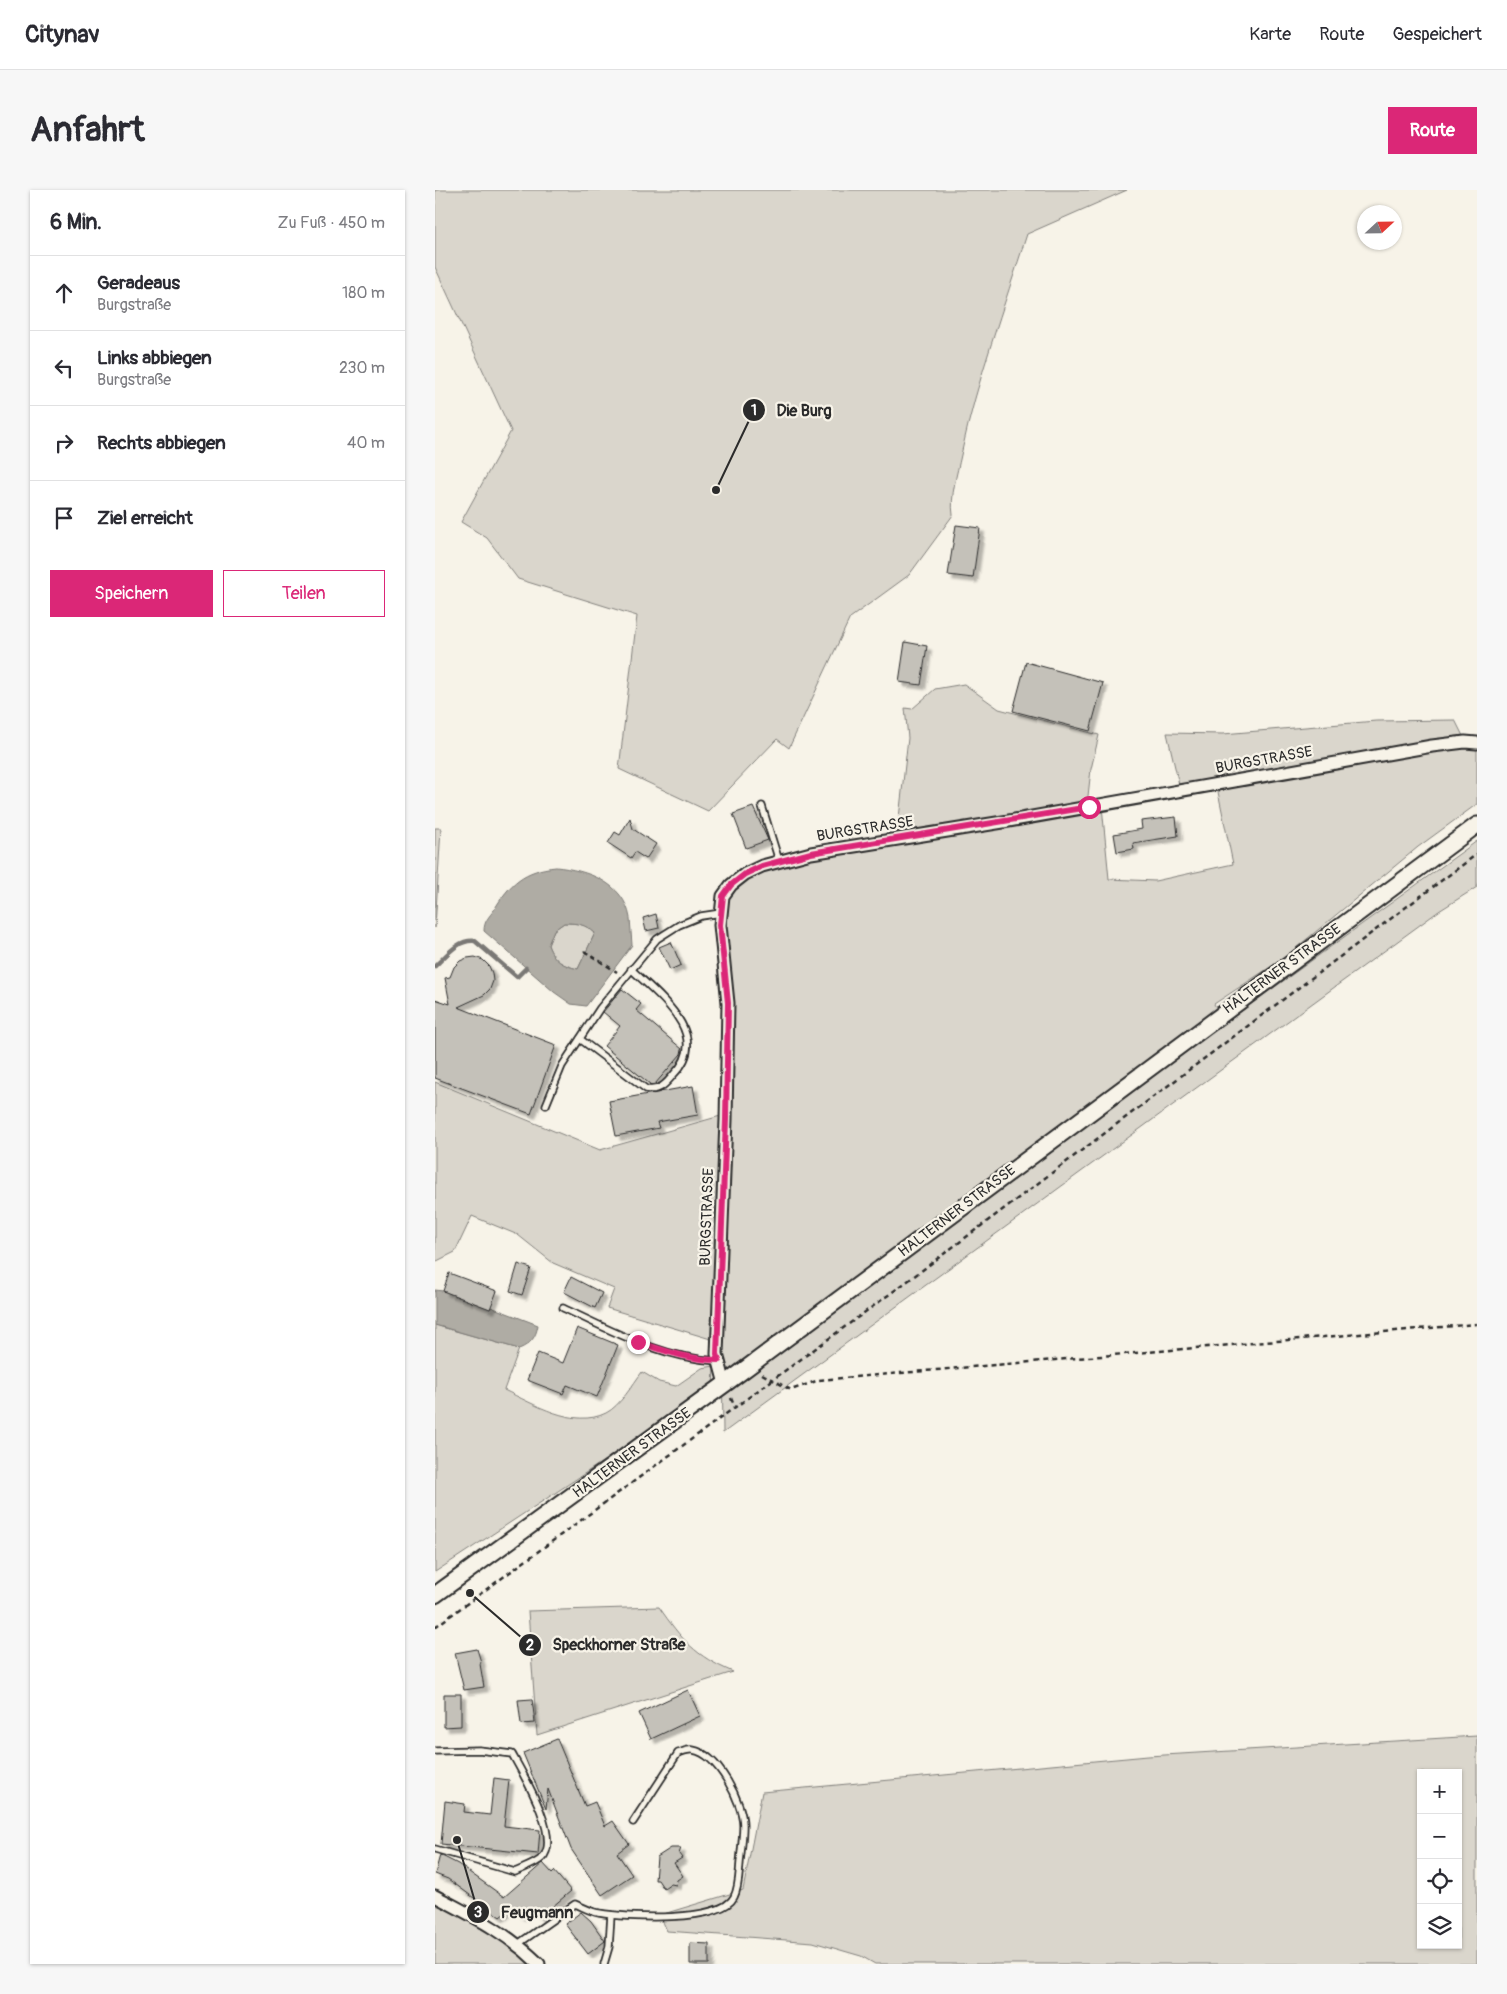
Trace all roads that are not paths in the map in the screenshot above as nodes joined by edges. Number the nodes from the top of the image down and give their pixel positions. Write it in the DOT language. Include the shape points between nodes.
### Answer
graph roads {
  1 [pos="1477,743"];
  2 [pos="761,806"];
  3 [pos="1477,825"];
  4 [pos="779,861"];
  5 [pos="721,912"];
  6 [pos="631,969"];
  7 [pos="580,1039"];
  8 [pos="547,1105"];
  9 [pos="563,1308"];
  10 [pos="719,1360"];
  11 [pos="725,1384"];
  12 [pos="435,1595"];
  13 [pos="435,1751"];
  14 [pos="633,1822"];
  15 [pos="435,1849"];
  16 [pos="435,1896"];
  17 [pos="611,1915"];
  18 [pos="518,1944"];
  19 [pos="539,1964"];
  20 [pos="604,1964"];
  1 -- 4 [label="street, BURGSTRASSE" via="1432,746"];
  2 -- 4 [label="lane"];
  3 -- 11 [label="main road, HALTERNER STRASSE"];
  4 -- 5 [label="street, BURGSTRASSE" via="745,874 731,885 723,896"];
  5 -- 6 [label="lane" via="679,925 657,939"];
  5 -- 10 [label="street, BURGSTRASSE" via="728,1003"];
  6 -- 7 [label="lane" via="599,1008"];
  6 -- 7 [label="lane" via="677,1014 685,1029 687,1056 677,1071 658,1089 646,1089"];
  7 -- 8 [label="lane" via="561,1066"];
  9 -- 10 [label="lane" via="638,1342 683,1357"];
  10 -- 11 [label="street, BURGSTRASSE"];
  11 -- 12 [label="main road, HALTERNER STRASSE"];
  13 -- 15 [label="lane" via="479,1750 512,1754 546,1825 549,1845 543,1857 515,1872"];
  14 -- 17 [label="lane" via="678,1753 693,1750 707,1757 722,1771 737,1800 743,1824 738,1882 734,1898 723,1908 703,1914"];
  16 -- 18 [label="street"];
  17 -- 18 [label="lane" via="575,1904"];
  17 -- 20 [label="lane" via="609,1947"];
  18 -- 19 [label="street"];
}
